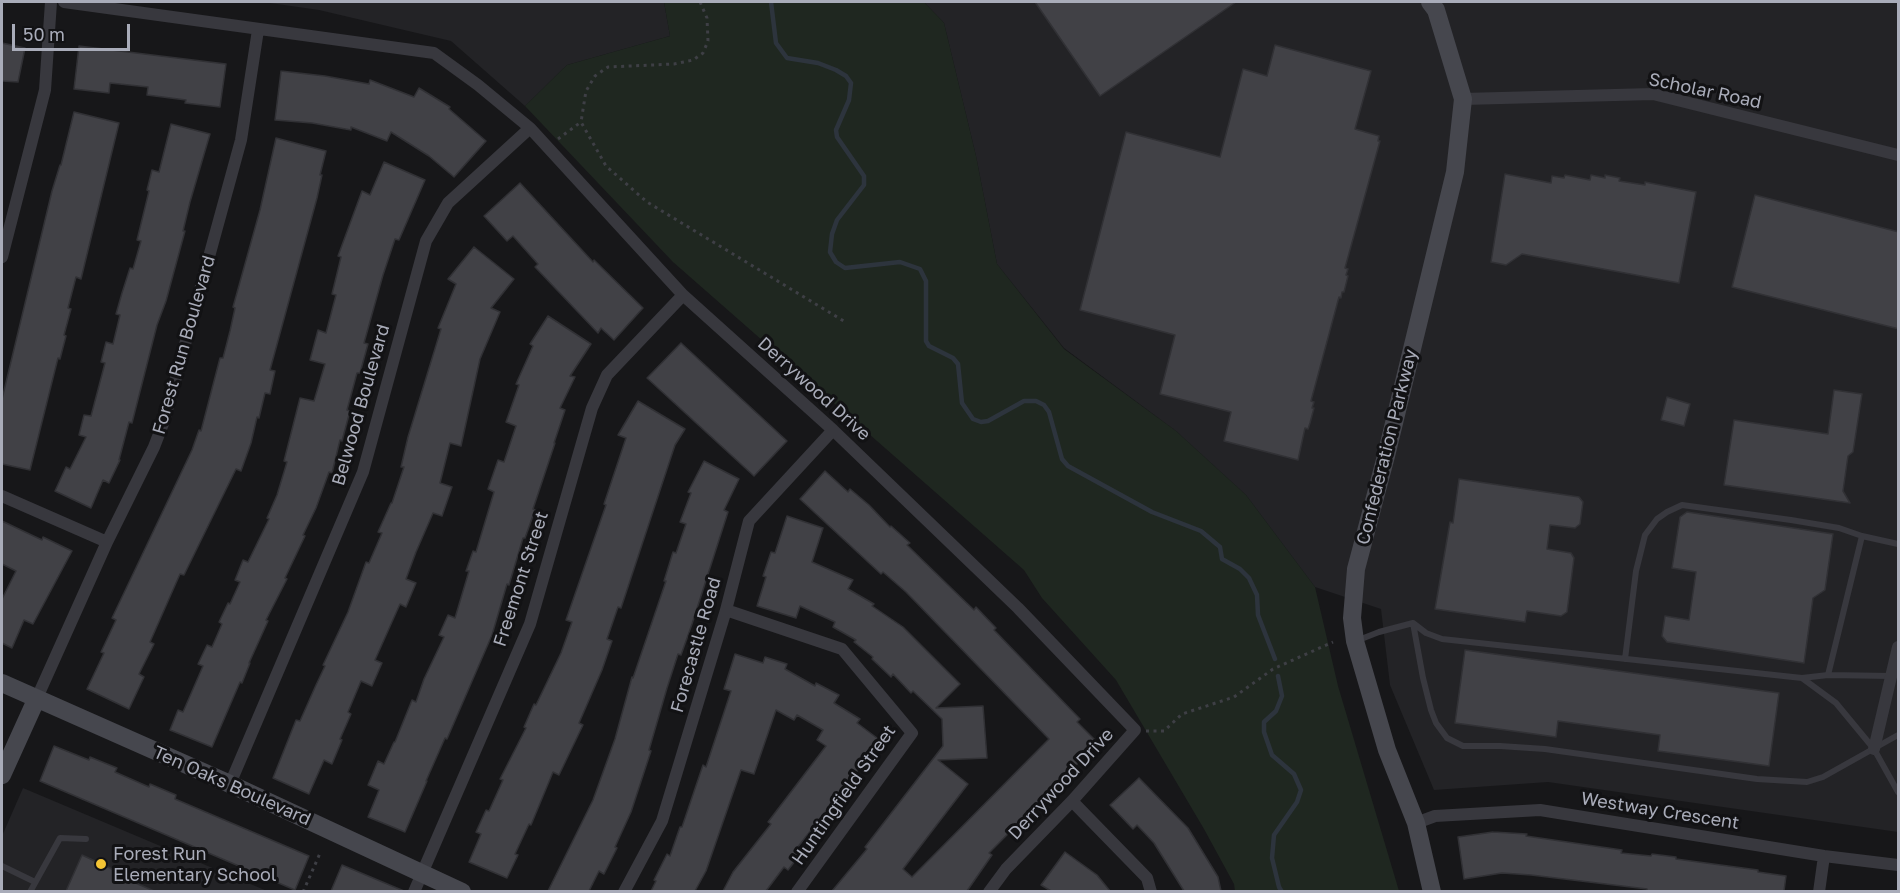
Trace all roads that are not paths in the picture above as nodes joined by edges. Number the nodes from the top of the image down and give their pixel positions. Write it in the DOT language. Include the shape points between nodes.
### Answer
graph roads {
  1 [pos="51,2"];
  2 [pos="64,2"];
  3 [pos="1430,2"];
  4 [pos="258,30"];
  5 [pos="1464,99"];
  6 [pos="530,128"];
  7 [pos="1899,155"];
  8 [pos="2,257"];
  9 [pos="683,295"];
  10 [pos="833,430"];
  11 [pos="2,496"];
  12 [pos="1862,536"];
  13 [pos="107,542"];
  14 [pos="1899,544"];
  15 [pos="726,610"];
  16 [pos="1413,623"];
  17 [pos="1355,641"];
  18 [pos="1899,647"];
  19 [pos="1624,659"];
  20 [pos="1828,675"];
  21 [pos="1891,676"];
  22 [pos="1802,678"];
  23 [pos="2,683"];
  24 [pos="36,700"];
  25 [pos="1899,735"];
  26 [pos="1874,748"];
  27 [pos="2,775"];
  28 [pos="230,784"];
  29 [pos="1899,792"];
  30 [pos="1071,801"];
  31 [pos="1416,823"];
  32 [pos="86,839"];
  33 [pos="1824,856"];
  34 [pos="1899,865"];
  35 [pos="2,866"];
  36 [pos="423,872"];
  37 [pos="35,882"];
  38 [pos="30,891"];
  39 [pos="414,891"];
  40 [pos="462,891"];
  41 [pos="624,891"];
  42 [pos="797,891"];
  43 [pos="989,891"];
  44 [pos="1151,891"];
  45 [pos="1432,891"];
  46 [pos="1819,891"];
  1 -- 8 [label="street" via="45,90"];
  2 -- 4 [label="street, Derrywood Drive"];
  3 -- 5 [label="street, Confederation Parkway" via="1436,10"];
  4 -- 6 [label="street, Derrywood Drive" via="434,52"];
  4 -- 13 [label="street, Forest Run Boulevard" via="241,140 164,421"];
  5 -- 7 [label="street, Scholar Road" via="1653,94"];
  5 -- 17 [label="street, Confederation Parkway" via="1455,172 1356,569 1352,618"];
  6 -- 9 [label="street, Derrywood Drive"];
  6 -- 28 [label="street, Belwood Boulevard" via="448,202 426,241 363,472"];
  9 -- 10 [label="street, Derrywood Drive"];
  9 -- 36 [label="street, Freemont Street" via="607,375 592,408 530,624"];
  10 -- 15 [label="street, Forecastle Road" via="749,521"];
  10 -- 30 [label="street, Derrywood Drive" via="1018,608 1136,730"];
  11 -- 13 [label="street"];
  12 -- 14 [label="lane"];
  12 -- 19 [label="lane" via="1839,528 1682,505 1667,512 1645,535"];
  12 -- 20 [label="lane"];
  13 -- 24 [label="street, Forest Run Boulevard"];
  15 -- 41 [label="street, Forecastle Road" via="663,821"];
  15 -- 42 [label="street, Huntingfield Street" via="842,650 912,733"];
  16 -- 17 [label="lane"];
  16 -- 19 [label="lane" via="1442,639"];
  16 -- 26 [label="lane" via="1436,723 1447,738 1463,746 1545,749 1786,782 1823,777"];
  17 -- 31 [label="street, Confederation Parkway" via="1387,750"];
  18 -- 21 [label="street"];
  19 -- 22 [label="lane"];
  20 -- 21 [label="lane"];
  20 -- 22 [label="lane"];
  21 -- 26 [label="street"];
  22 -- 26 [label="lane" via="1836,703"];
  23 -- 24 [label="street, Ten Oaks Boulevard"];
  24 -- 27 [label="street, Forest Run Boulevard"];
  24 -- 28 [label="street, Ten Oaks Boulevard"];
  25 -- 26 [label="lane"];
  26 -- 29 [label="lane"];
  28 -- 36 [label="street, Ten Oaks Boulevard"];
  30 -- 43 [label="street, Derrywood Drive"];
  30 -- 44 [label="street" via="1147,878"];
  31 -- 33 [label="street, Westway Crescent" via="1435,816 1540,810"];
  31 -- 45 [label="street, Confederation Parkway"];
  32 -- 37 [label="lane" via="60,838"];
  33 -- 34 [label="street, Westway Crescent"];
  33 -- 46 [label="street"];
  35 -- 37 [label="lane"];
  36 -- 39 [label="street, Freemont Street"];
  36 -- 40 [label="street, Ten Oaks Boulevard"];
  37 -- 38 [label="lane"];
}
